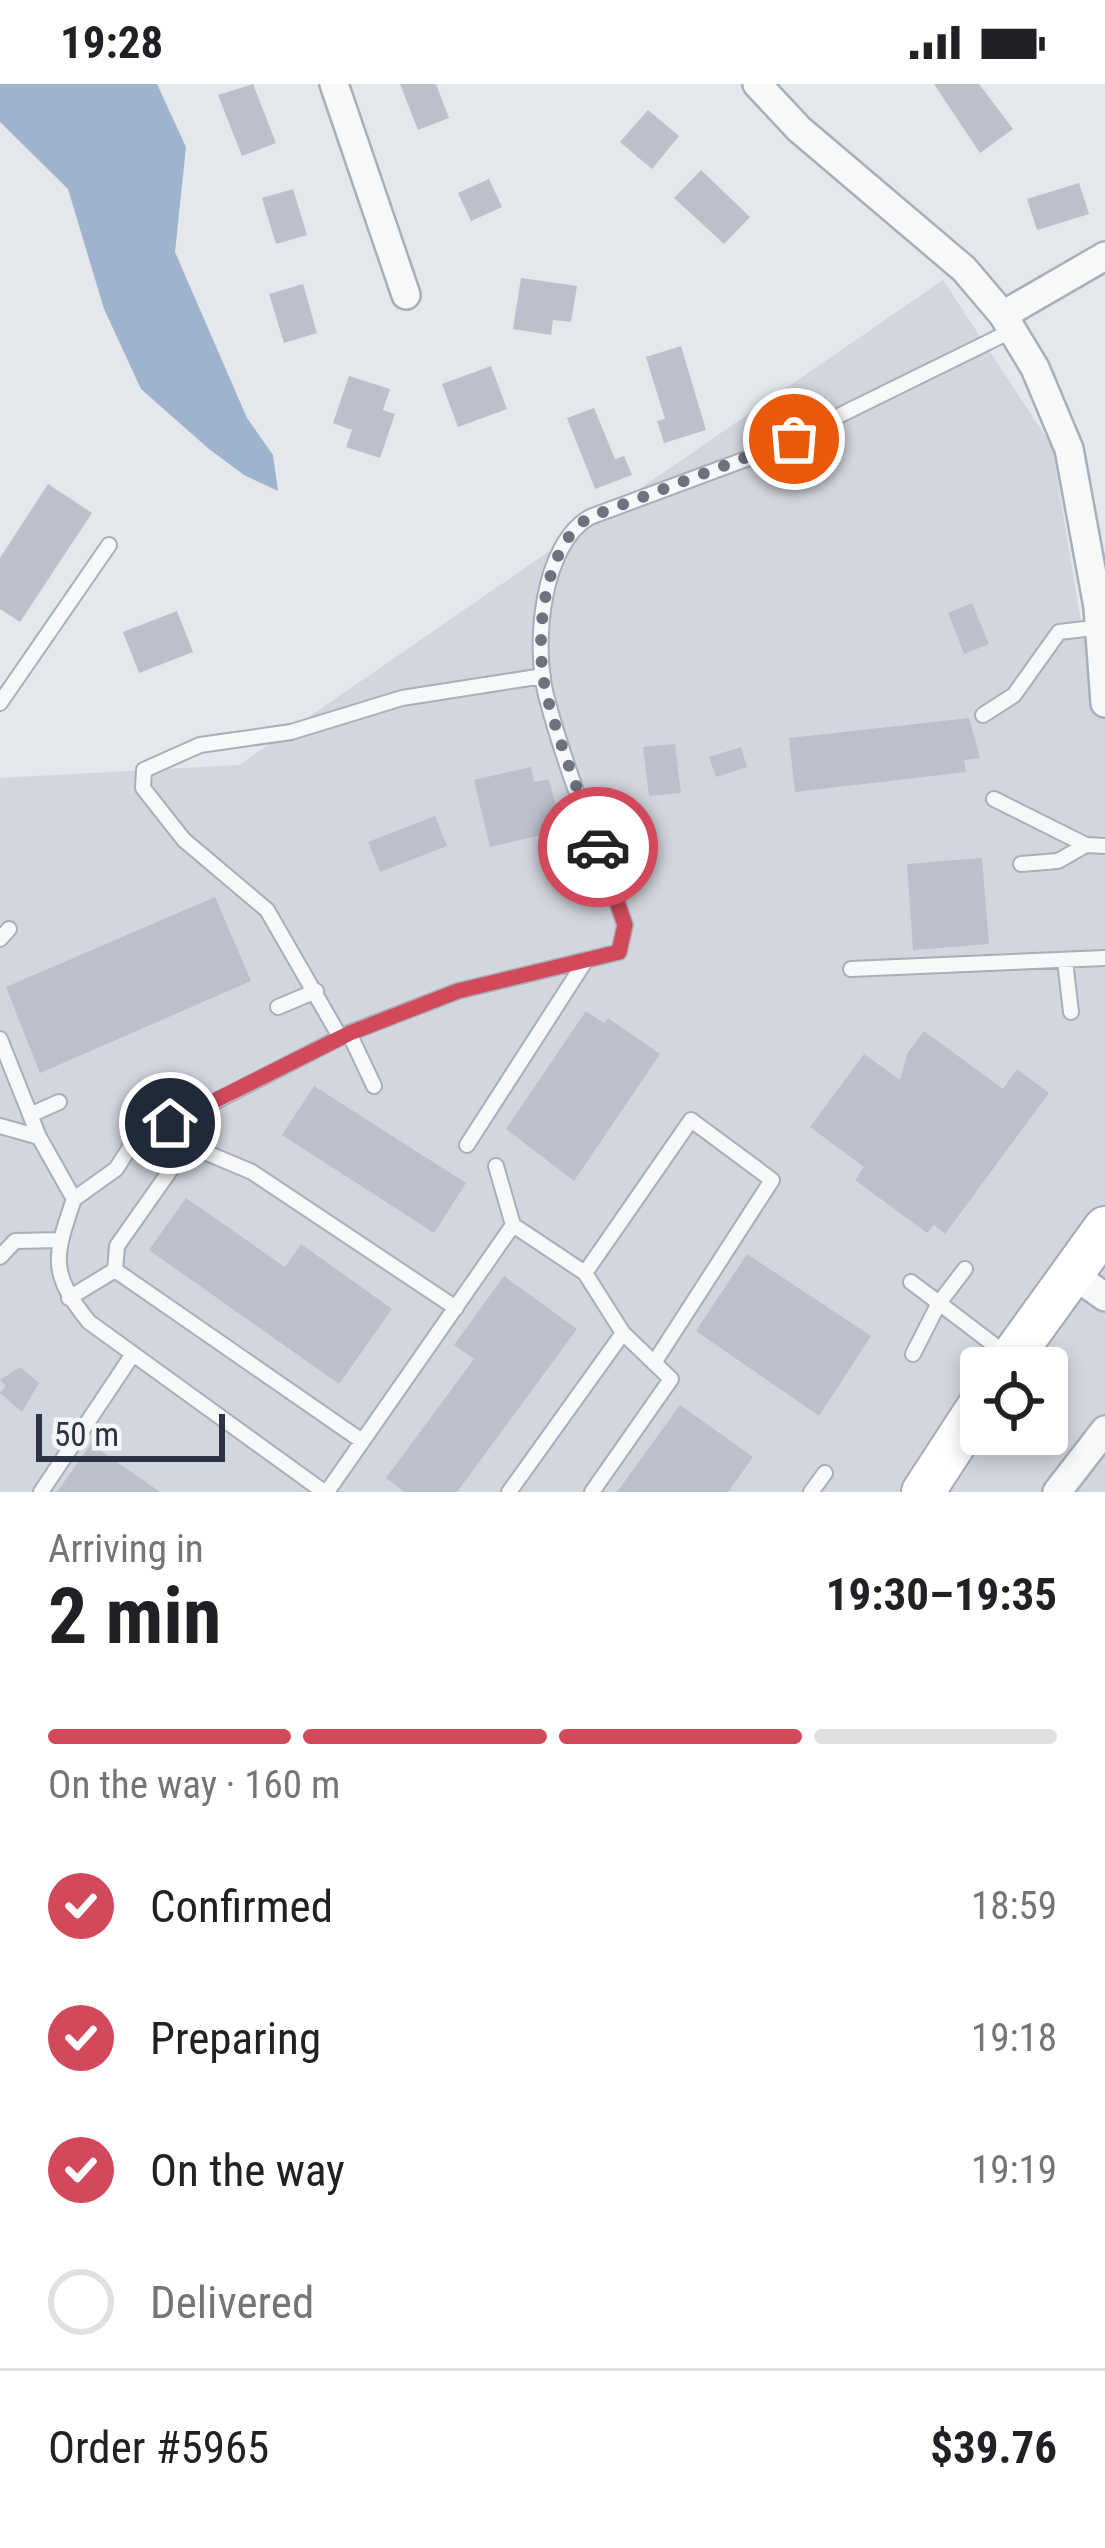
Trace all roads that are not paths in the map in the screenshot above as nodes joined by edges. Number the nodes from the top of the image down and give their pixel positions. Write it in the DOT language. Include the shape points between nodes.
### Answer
graph roads {
  1 [pos="334,84"];
  2 [pos="757,84"];
  3 [pos="1105,256"];
  4 [pos="406,296"];
  5 [pos="1008,322"];
  6 [pos="109,545"];
  7 [pos="1102,627"];
  8 [pos="543,676"];
  9 [pos="0,703"];
  10 [pos="1105,703"];
  11 [pos="983,715"];
  12 [pos="994,800"];
  13 [pos="1086,845"];
  14 [pos="1105,846"];
  15 [pos="1021,864"];
  16 [pos="1105,958"];
  17 [pos="586,960"];
  18 [pos="1065,961"];
  19 [pos="851,969"];
  20 [pos="316,991"];
  21 [pos="278,1007"];
  22 [pos="1071,1012"];
  23 [pos="345,1035"];
  24 [pos="0,1039"];
  25 [pos="374,1086"];
  26 [pos="59,1102"];
  27 [pos="30,1115"];
  28 [pos="170,1123"];
  29 [pos="0,1126"];
  30 [pos="39,1137"];
  31 [pos="188,1145"];
  32 [pos="467,1145"];
  33 [pos="496,1166"];
  34 [pos="74,1198"];
  35 [pos="513,1225"];
  36 [pos="1105,1228"];
  37 [pos="60,1240"];
  38 [pos="0,1257"];
  39 [pos="965,1269"];
  40 [pos="116,1270"];
  41 [pos="585,1273"];
  42 [pos="911,1282"];
  43 [pos="1088,1285"];
  44 [pos="69,1298"];
  45 [pos="939,1304"];
  46 [pos="456,1307"];
  47 [pos="622,1333"];
  48 [pos="989,1347"];
  49 [pos="1024,1347"];
  50 [pos="133,1354"];
  51 [pos="913,1354"];
  52 [pos="654,1363"];
  53 [pos="101,1402"];
  54 [pos="116,1412"];
  55 [pos="1105,1430"];
  56 [pos="960,1435"];
  57 [pos="362,1442"];
  58 [pos="825,1473"];
  59 [pos="41,1492"];
  60 [pos="325,1492"];
  61 [pos="508,1492"];
  62 [pos="592,1492"];
  63 [pos="811,1492"];
  64 [pos="923,1492"];
  65 [pos="1057,1492"];
  1 -- 4 [label="street"];
  2 -- 5 [label="street" via="799,130 964,269"];
  3 -- 5 [label="street"];
  5 -- 7 [label="street" via="1069,449"];
  5 -- 8 [label="lane" via="765,452 572,527 548,581"];
  6 -- 9 [label="lane"];
  7 -- 10 [label="street"];
  7 -- 11 [label="lane" via="1059,632 1013,694"];
  8 -- 17 [label="lane" via="625,925 619,952"];
  8 -- 20 [label="lane" via="402,698 291,732 200,745 144,770 143,788 165,818 267,910"];
  12 -- 13 [label="lane"];
  13 -- 14 [label="lane"];
  13 -- 15 [label="lane" via="1058,861"];
  16 -- 18 [label="lane"];
  17 -- 23 [label="lane" via="458,991"];
  17 -- 32 [label="lane"];
  18 -- 19 [label="lane"];
  18 -- 22 [label="lane"];
  20 -- 21 [label="lane"];
  20 -- 23 [label="lane"];
  23 -- 25 [label="lane"];
  23 -- 28 [label="lane"];
  24 -- 27 [label="lane"];
  26 -- 27 [label="lane"];
  27 -- 30 [label="lane"];
  28 -- 31 [label="lane"];
  28 -- 34 [label="lane" via="132,1144 116,1169"];
  29 -- 30 [label="lane"];
  30 -- 34 [label="lane"];
  31 -- 40 [label="lane" via="117,1246"];
  31 -- 46 [label="lane" via="252,1172"];
  33 -- 35 [label="lane"];
  34 -- 37 [label="lane"];
  35 -- 41 [label="lane"];
  35 -- 46 [label="lane"];
  36 -- 43 [label="main road"];
  37 -- 38 [label="lane" via="15,1241"];
  37 -- 44 [label="lane" via="59,1286"];
  39 -- 45 [label="lane"];
  40 -- 44 [label="lane"];
  40 -- 57 [label="lane"];
  41 -- 47 [label="lane"];
  41 -- 52 [label="lane" via="691,1120 772,1180"];
  42 -- 45 [label="lane"];
  43 -- 49 [label="main road"];
  44 -- 50 [label="lane"];
  45 -- 48 [label="lane"];
  45 -- 51 [label="lane"];
  46 -- 57 [label="lane"];
  47 -- 52 [label="lane"];
  47 -- 61 [label="lane"];
  50 -- 53 [label="lane"];
  50 -- 60 [label="lane"];
  52 -- 62 [label="lane" via="671,1379"];
  53 -- 54 [label="lane"];
  53 -- 59 [label="lane"];
  55 -- 65 [label="street"];
  56 -- 64 [label="main road"];
  57 -- 60 [label="lane"];
  58 -- 63 [label="lane"];
}
